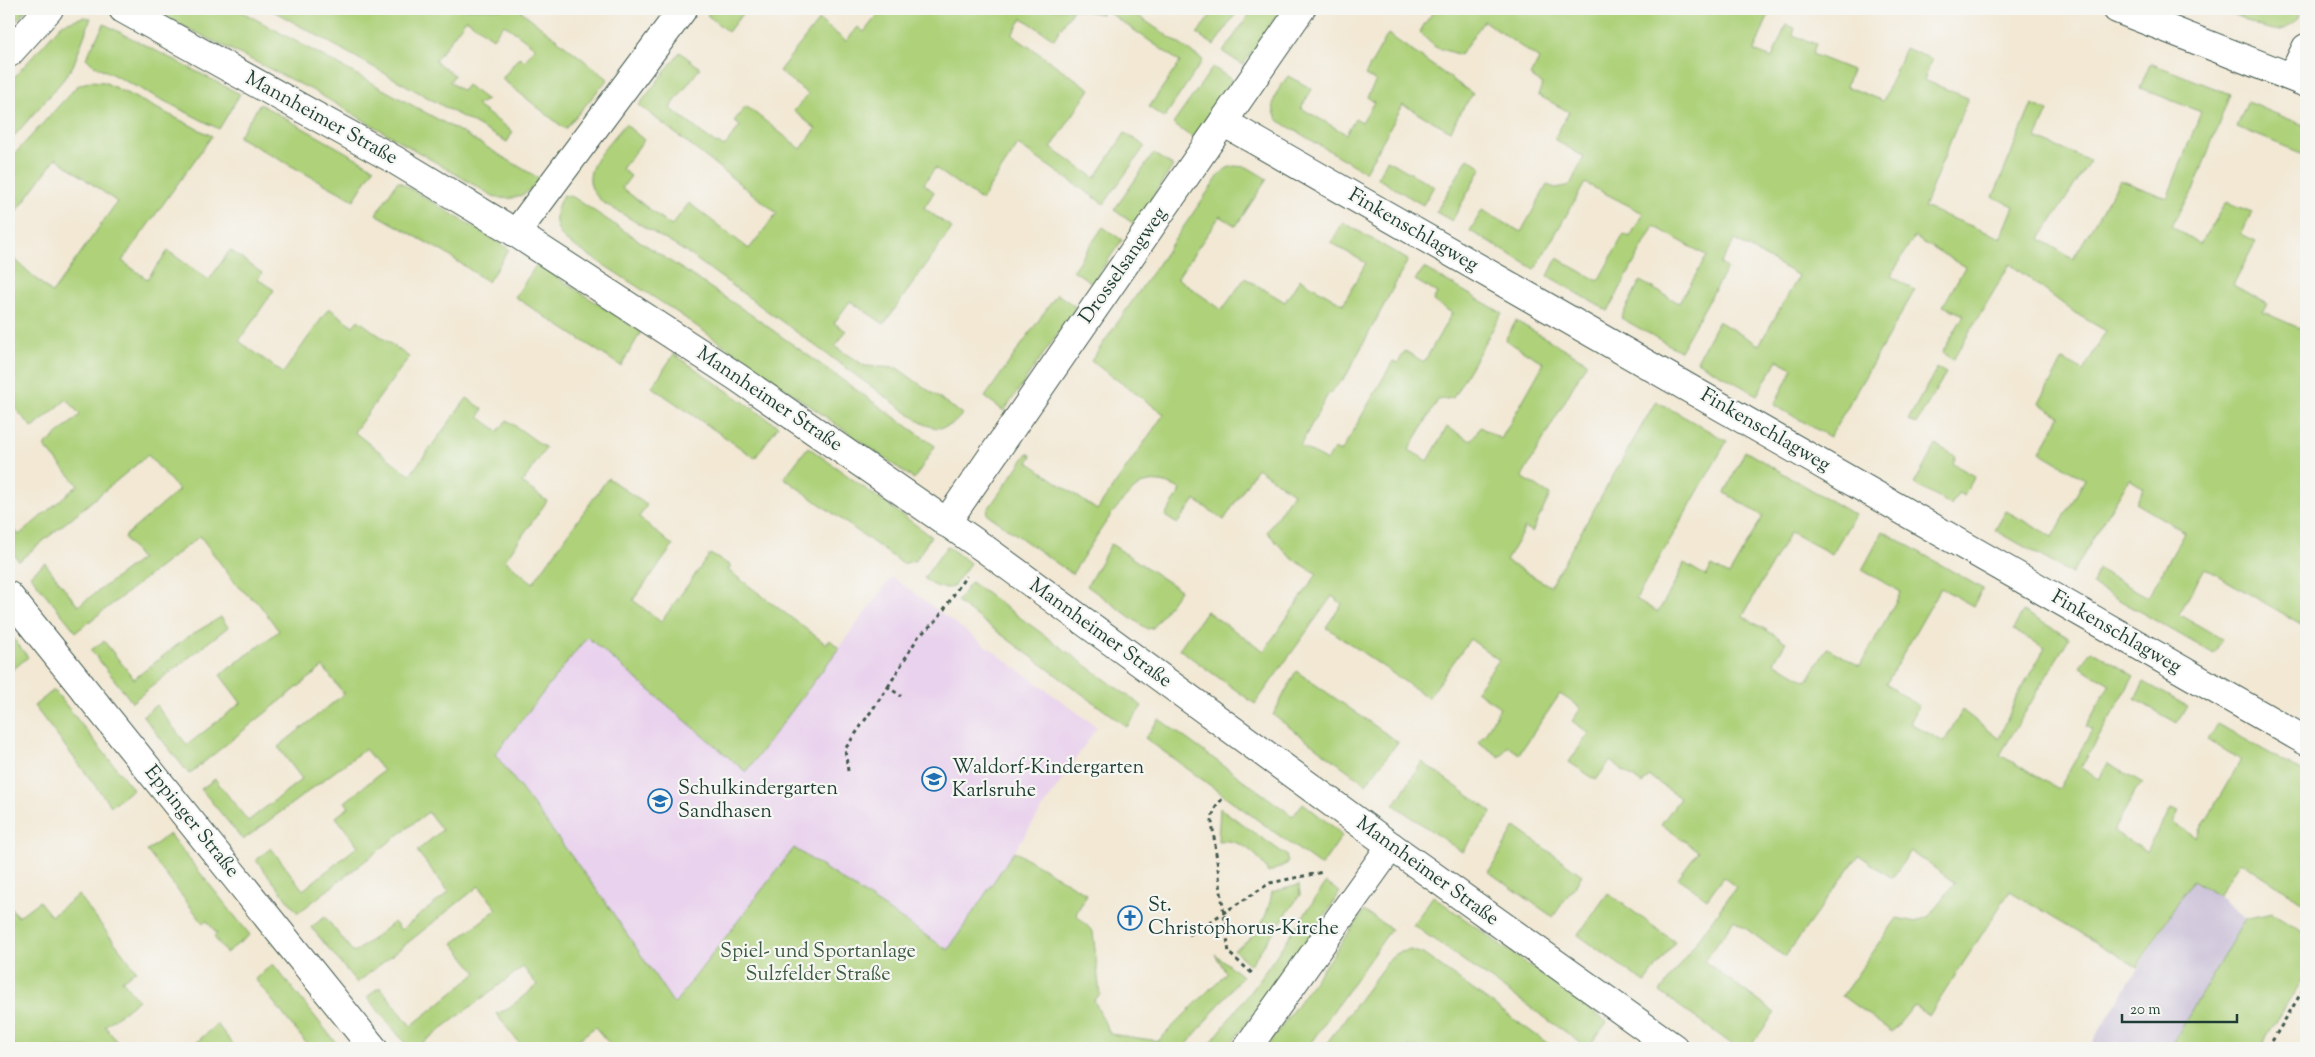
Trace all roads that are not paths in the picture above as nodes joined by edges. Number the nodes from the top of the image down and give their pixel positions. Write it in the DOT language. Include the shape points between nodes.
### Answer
graph roads {
  1 [pos="50,9"];
  2 [pos="123,9"];
  3 [pos="683,9"];
  4 [pos="1301,9"];
  5 [pos="2117,9"];
  6 [pos="2306,48"];
  7 [pos="9,53"];
  8 [pos="2299,80"];
  9 [pos="1223,122"];
  10 [pos="516,233"];
  11 [pos="946,523"];
  12 [pos="9,596"];
  13 [pos="2306,740"];
  14 [pos="1391,846"];
  15 [pos="372,1048"];
  16 [pos="1247,1048"];
  17 [pos="1674,1048"];
  1 -- 7 [label="street"];
  2 -- 10 [label="street, Mannheimer Straße" via="395,160"];
  3 -- 10 [label="street"];
  4 -- 9 [label="street, Drosselsangweg"];
  5 -- 8 [label="street"];
  6 -- 8 [label="street"];
  9 -- 11 [label="street, Drosselsangweg"];
  9 -- 13 [label="street, Finkenschlagweg"];
  10 -- 11 [label="street, Mannheimer Straße" via="737,377"];
  11 -- 14 [label="street, Mannheimer Straße"];
  12 -- 15 [label="street, Eppinger Straße"];
  14 -- 16 [label="street"];
  14 -- 17 [label="street, Mannheimer Straße"];
}
